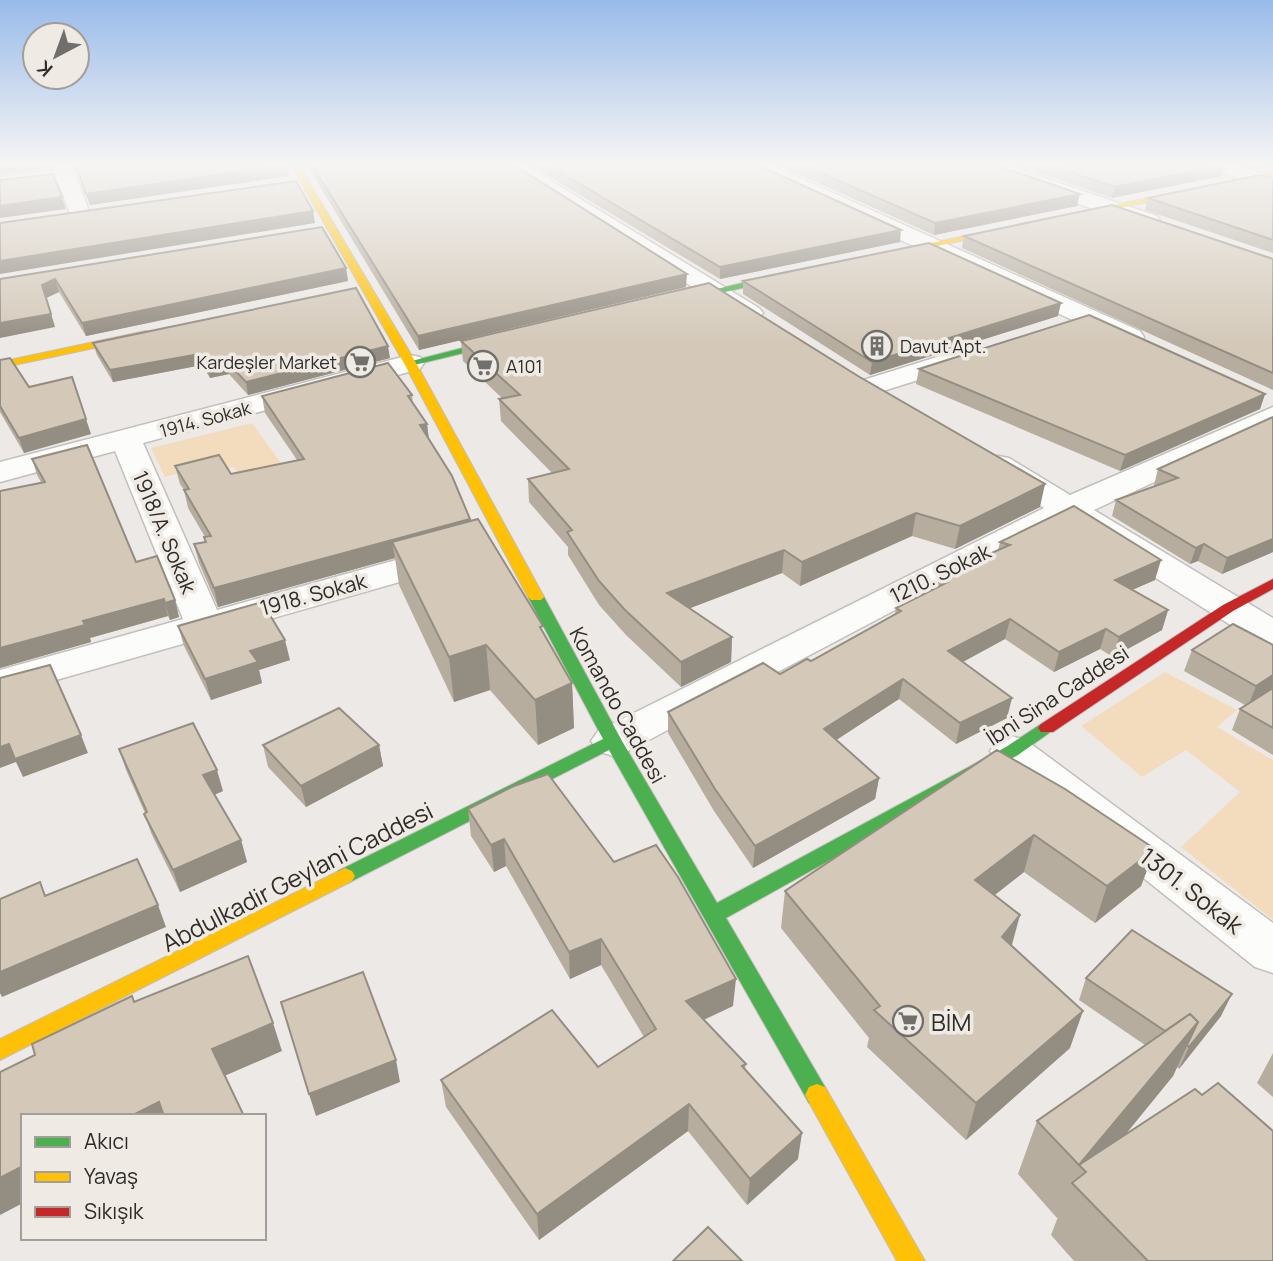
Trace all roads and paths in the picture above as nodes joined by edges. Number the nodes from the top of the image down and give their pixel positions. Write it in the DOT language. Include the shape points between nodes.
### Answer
graph roads {
  1 [pos="319,224"];
  2 [pos="607,224"];
  3 [pos="886,224"];
  4 [pos="1031,224"];
  5 [pos="1155,224"];
  6 [pos="1173,230"];
  7 [pos="931,244"];
  8 [pos="864,258"];
  9 [pos="810,270"];
  10 [pos="715,290"];
  11 [pos="649,306"];
  12 [pos="1088,317"];
  13 [pos="774,328"];
  14 [pos="1049,330"];
  15 [pos="161,331"];
  16 [pos="530,335"];
  17 [pos="997,346"];
  18 [pos="1150,346"];
  19 [pos="410,363"];
  20 [pos="0,365"];
  21 [pos="1269,405"];
  22 [pos="903,409"];
  23 [pos="126,440"];
  24 [pos="975,452"];
  25 [pos="0,472"];
  26 [pos="1070,508"];
  27 [pos="505,541"];
  28 [pos="1273,583"];
  29 [pos="1228,608"];
  30 [pos="204,624"];
  31 [pos="1273,635"];
  32 [pos="0,683"];
  33 [pos="613,741"];
  34 [pos="1012,751"];
  35 [pos="712,916"];
  36 [pos="1273,952"];
  37 [pos="0,1050"];
  38 [pos="912,1261"];
  1 -- 19 [label="street, Komando Caddesi" via="357,289"];
  2 -- 10 [label="street"];
  3 -- 7 [label="street"];
  4 -- 7 [label="street"];
  5 -- 6 [label="street"];
  7 -- 8 [label="street"];
  7 -- 12 [label="street"];
  9 -- 10 [label="street"];
  10 -- 11 [label="street"];
  10 -- 13 [label="street"];
  12 -- 14 [label="street"];
  12 -- 18 [label="street"];
  15 -- 20 [label="street"];
  16 -- 19 [label="street"];
  17 -- 22 [label="street" via="855,380"];
  19 -- 23 [label="street, 1914. Sokak"];
  19 -- 27 [label="street, Komando Caddesi"];
  21 -- 26 [label="street, 1210. Sokak"];
  23 -- 25 [label="street, 1914. Sokak"];
  23 -- 30 [label="street, 1918/A. Sokak"];
  24 -- 26 [label="street"];
  26 -- 29 [label="street"];
  26 -- 33 [label="street, 1210. Sokak"];
  27 -- 30 [label="street, 1918. Sokak"];
  27 -- 33 [label="street, Komando Caddesi"];
  28 -- 29 [label="street, İbni Sina Caddesi"];
  29 -- 31 [label="street"];
  29 -- 34 [label="street, İbni Sina Caddesi"];
  30 -- 32 [label="street, 1918. Sokak"];
  33 -- 35 [label="street, Komando Caddesi"];
  33 -- 37 [label="street, Abdulkadir Geylani Caddesi"];
  34 -- 35 [label="street, İbni Sina Caddesi"];
  34 -- 36 [label="street, 1301. Sokak"];
  35 -- 38 [label="street, Komando Caddesi"];
}
